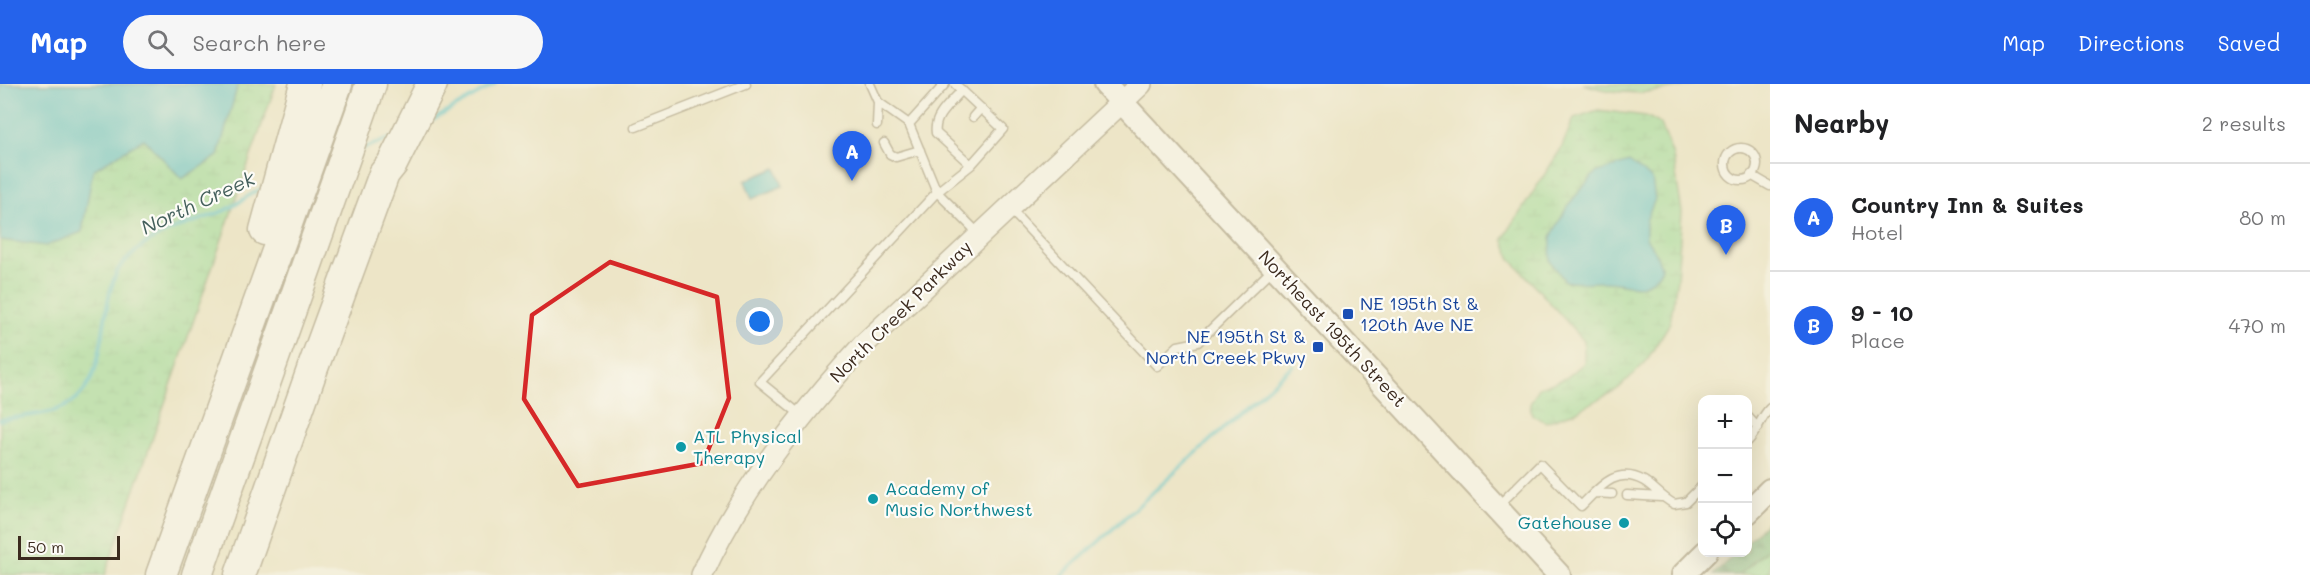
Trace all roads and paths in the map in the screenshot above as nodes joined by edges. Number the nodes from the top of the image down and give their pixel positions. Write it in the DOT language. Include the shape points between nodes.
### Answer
graph roads {
  1 [pos="305,84"];
  2 [pos="337,84"];
  3 [pos="348,84"];
  4 [pos="370,84"];
  5 [pos="382,84"];
  6 [pos="746,84"];
  7 [pos="870,84"];
  8 [pos="945,84"];
  9 [pos="1105,84"];
  10 [pos="1141,84"];
  11 [pos="958,87"];
  12 [pos="420,90"];
  13 [pos="878,102"];
  14 [pos="1122,103"];
  15 [pos="981,108"];
  16 [pos="973,117"];
  17 [pos="363,120"];
  18 [pos="909,124"];
  19 [pos="877,125"];
  20 [pos="636,126"];
  21 [pos="324,136"];
  22 [pos="956,136"];
  23 [pos="884,143"];
  24 [pos="948,144"];
  25 [pos="920,150"];
  26 [pos="971,165"];
  27 [pos="1751,176"];
  28 [pos="340,185"];
  29 [pos="1770,186"];
  30 [pos="937,192"];
  31 [pos="300,204"];
  32 [pos="1009,208"];
  33 [pos="980,235"];
  34 [pos="1275,267"];
  35 [pos="1770,408"];
  36 [pos="802,416"];
  37 [pos="1752,421"];
  38 [pos="1758,428"];
  39 [pos="1752,437"];
  40 [pos="199,473"];
  41 [pos="1698,490"];
  42 [pos="1770,490"];
  43 [pos="1594,493"];
  44 [pos="1612,494"];
  45 [pos="1627,495"];
  46 [pos="1661,497"];
  47 [pos="1496,508"];
  48 [pos="1752,508"];
  49 [pos="1701,557"];
  50 [pos="161,575"];
  51 [pos="175,575"];
  52 [pos="197,575"];
  53 [pos="208,575"];
  54 [pos="240,575"];
  55 [pos="702,575"];
  56 [pos="1559,575"];
  57 [pos="1683,575"];
  1 -- 40 [label="highway"];
  2 -- 21 [label="highway"];
  3 -- 21 [label="highway"];
  4 -- 17 [label="highway"];
  5 -- 17 [label="highway"];
  6 -- 20 [label="lane"];
  7 -- 13 [label="lane"];
  8 -- 18 [label="lane"];
  9 -- 14 [label="main road, Northeast 195th Street"];
  10 -- 14 [label="street, North Creek Parkway"];
  11 -- 15 [label="lane"];
  11 -- 24 [label="lane" via="937,119 936,134"];
  12 -- 54 [label="highway" via="386,169"];
  13 -- 18 [label="lane"];
  13 -- 19 [label="lane"];
  14 -- 32 [label="street, North Creek Parkway"];
  14 -- 34 [label="main road, Northeast 195th Street"];
  15 -- 16 [label="lane"];
  15 -- 26 [label="lane" via="1003,129"];
  17 -- 28 [label="highway"];
  18 -- 25 [label="lane"];
  21 -- 31 [label="highway"];
  22 -- 24 [label="lane"];
  23 -- 25 [label="lane" via="896,157"];
  24 -- 26 [label="lane"];
  25 -- 30 [label="lane"];
  26 -- 30 [label="lane"];
  27 -- 29 [label="lane"];
  28 -- 52 [label="highway"];
  28 -- 53 [label="highway"];
  30 -- 33 [label="lane"];
  30 -- 36 [label="lane" via="759,382"];
  31 -- 40 [label="highway"];
  31 -- 51 [label="highway"];
  32 -- 33 [label="street, North Creek Parkway"];
  32 -- 34 [label="lane" via="1157,366 1178,346 1198,342"];
  33 -- 36 [label="street, North Creek Parkway" via="863,345"];
  34 -- 47 [label="main road, Northeast 195th Street"];
  35 -- 38 [label="lane"];
  36 -- 55 [label="street, North Creek Parkway" via="740,505"];
  37 -- 38 [label="lane"];
  38 -- 39 [label="lane"];
  40 -- 50 [label="highway"];
  41 -- 46 [label="lane" via="1686,502 1674,504"];
  42 -- 48 [label="main road"];
  43 -- 44 [label="lane"];
  43 -- 46 [label="lane" via="1606,480 1628,475 1645,482"];
  43 -- 47 [label="lane" via="1581,506 1540,464"];
  45 -- 46 [label="lane"];
  47 -- 56 [label="main road, Northeast 195th Street"];
  49 -- 57 [label="main road"];
}
